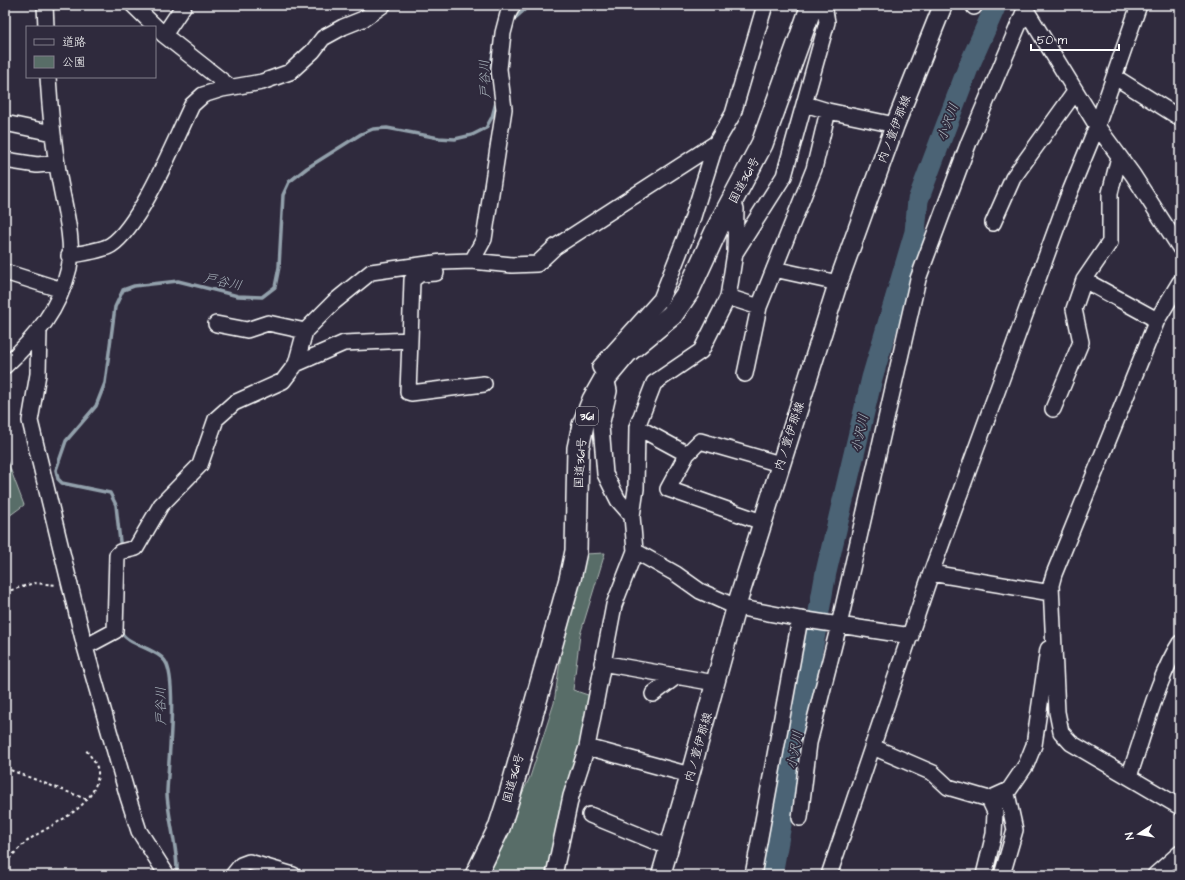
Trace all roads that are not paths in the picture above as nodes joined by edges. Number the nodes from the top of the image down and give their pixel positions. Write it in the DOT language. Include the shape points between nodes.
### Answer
graph roads {
  1 [pos="45,5"];
  2 [pos="133,5"];
  3 [pos="184,5"];
  4 [pos="383,5"];
  5 [pos="513,5"];
  6 [pos="765,5"];
  7 [pos="812,5"];
  8 [pos="824,5"];
  9 [pos="943,5"];
  10 [pos="1139,5"];
  11 [pos="1027,7"];
  12 [pos="46,26"];
  13 [pos="154,26"];
  14 [pos="156,28"];
  15 [pos="164,36"];
  16 [pos="1115,77"];
  17 [pos="48,78"];
  18 [pos="230,87"];
  19 [pos="1076,92"];
  20 [pos="804,104"];
  21 [pos="828,111"];
  22 [pos="1180,118"];
  23 [pos="5,123"];
  24 [pos="895,125"];
  25 [pos="1097,126"];
  26 [pos="52,133"];
  27 [pos="716,143"];
  28 [pos="1120,157"];
  29 [pos="5,160"];
  30 [pos="57,163"];
  31 [pos="733,201"];
  32 [pos="993,223"];
  33 [pos="1180,248"];
  34 [pos="735,253"];
  35 [pos="69,256"];
  36 [pos="472,261"];
  37 [pos="442,262"];
  38 [pos="774,269"];
  39 [pos="5,272"];
  40 [pos="1084,280"];
  41 [pos="1180,282"];
  42 [pos="838,283"];
  43 [pos="62,290"];
  44 [pos="728,297"];
  45 [pos="759,307"];
  46 [pos="1157,320"];
  47 [pos="216,324"];
  48 [pos="39,330"];
  49 [pos="305,331"];
  50 [pos="410,340"];
  51 [pos="296,364"];
  52 [pos="5,366"];
  53 [pos="745,374"];
  54 [pos="606,377"];
  55 [pos="484,384"];
  56 [pos="1053,409"];
  57 [pos="637,427"];
  58 [pos="687,454"];
  59 [pos="780,464"];
  60 [pos="632,516"];
  61 [pos="762,522"];
  62 [pos="635,551"];
  63 [pos="930,573"];
  64 [pos="1052,593"];
  65 [pos="736,607"];
  66 [pos="801,620"];
  67 [pos="839,625"];
  68 [pos="1052,630"];
  69 [pos="911,636"];
  70 [pos="85,647"];
  71 [pos="1178,651"];
  72 [pos="602,662"];
  73 [pos="677,676"];
  74 [pos="715,683"];
  75 [pos="653,694"];
  76 [pos="587,747"];
  77 [pos="873,747"];
  78 [pos="690,776"];
  79 [pos="1129,776"];
  80 [pos="990,801"];
  81 [pos="1180,807"];
  82 [pos="590,815"];
  83 [pos="800,818"];
  84 [pos="668,847"];
  85 [pos="1180,853"];
  86 [pos="238,872"];
  87 [pos="167,875"];
  88 [pos="293,875"];
  89 [pos="476,875"];
  90 [pos="554,875"];
  91 [pos="660,875"];
  92 [pos="753,875"];
  93 [pos="830,875"];
  94 [pos="984,875"];
  95 [pos="1002,875"];
  96 [pos="1155,875"];
  1 -- 12 [label="street"];
  2 -- 13 [label="street"];
  3 -- 15 [label="street"];
  4 -- 18 [label="street" via="363,19 323,38 290,72 262,82"];
  5 -- 36 [label="street" via="508,14 499,69 504,109 484,239"];
  6 -- 27 [label="street" via="733,114"];
  7 -- 31 [label="highway, 国道361号 / 361" via="762,144"];
  8 -- 20 [label="street" via="827,22"];
  9 -- 24 [label="main road, 内ノ萱伊那線"];
  10 -- 16 [label="street"];
  11 -- 19 [label="street"];
  11 -- 67 [label="street" via="969,142 918,279"];
  14 -- 15 [label="street"];
  15 -- 18 [label="street"];
  16 -- 22 [label="street"];
  16 -- 25 [label="street"];
  17 -- 26 [label="street"];
  18 -- 35 [label="street" via="203,95 192,105 144,203 125,233 110,246"];
  19 -- 25 [label="street"];
  19 -- 32 [label="street" via="1013,178"];
  20 -- 21 [label="street"];
  20 -- 34 [label="street" via="784,176"];
  21 -- 24 [label="street"];
  21 -- 38 [label="street" via="814,169"];
  23 -- 26 [label="street"];
  24 -- 42 [label="main road, 内ノ萱伊那線"];
  25 -- 28 [label="street"];
  25 -- 63 [label="street" via="1067,199"];
  26 -- 30 [label="street"];
  27 -- 36 [label="street" via="555,247 537,264 512,265"];
  27 -- 54 [label="street" via="691,223 661,299 600,367"];
  28 -- 33 [label="street"];
  28 -- 40 [label="street" via="1110,193 1110,242"];
  29 -- 30 [label="street" via="37,165"];
  30 -- 35 [label="street" via="69,233"];
  31 -- 34 [label="street" via="736,209"];
  31 -- 54 [label="highway, 国道361号 / 361" via="688,292 672,315 626,353"];
  34 -- 44 [label="street"];
  35 -- 43 [label="street" via="69,266"];
  36 -- 37 [label="street"];
  37 -- 49 [label="street" via="371,272 334,302"];
  37 -- 50 [label="street" via="443,266 437,273 420,274 412,280"];
  38 -- 42 [label="street"];
  38 -- 45 [label="street"];
  39 -- 43 [label="street"];
  40 -- 46 [label="street"];
  40 -- 56 [label="street" via="1074,309 1080,342"];
  41 -- 46 [label="street"];
  42 -- 59 [label="main road, 内ノ萱伊那線"];
  43 -- 48 [label="street" via="53,311"];
  44 -- 45 [label="street"];
  44 -- 57 [label="street" via="701,351 654,384"];
  45 -- 53 [label="street"];
  46 -- 64 [label="street" via="1054,574"];
  47 -- 49 [label="street" via="247,330 268,323"];
  48 -- 52 [label="street"];
  48 -- 70 [label="street" via="38,374 30,421"];
  49 -- 51 [label="street"];
  50 -- 51 [label="street" via="344,343"];
  50 -- 55 [label="street" via="408,392"];
  51 -- 70 [label="street" via="283,381 234,403 216,418 200,465 161,505 136,548 117,555 115,631"];
  54 -- 60 [label="street" via="609,391 601,426 605,474 618,500"];
  54 -- 89 [label="highway, 国道361号 / 361" via="583,425 578,448 576,551 570,579 510,794 499,828"];
  57 -- 58 [label="street"];
  57 -- 60 [label="street" via="636,489"];
  58 -- 59 [label="street" via="700,441"];
  58 -- 61 [label="street" via="668,489"];
  59 -- 61 [label="main road, 内ノ萱伊那線"];
  60 -- 62 [label="street"];
  61 -- 65 [label="main road, 内ノ萱伊那線"];
  62 -- 65 [label="street" via="700,591"];
  62 -- 72 [label="street" via="614,605"];
  63 -- 64 [label="street"];
  63 -- 69 [label="street"];
  64 -- 68 [label="street"];
  65 -- 66 [label="street"];
  65 -- 74 [label="main road, 内ノ萱伊那線"];
  66 -- 67 [label="street"];
  66 -- 92 [label="street"];
  67 -- 69 [label="street"];
  67 -- 83 [label="street" via="809,744"];
  68 -- 79 [label="street" via="1057,712 1061,732 1070,743"];
  68 -- 80 [label="street" via="1034,745 1026,765 1009,790"];
  69 -- 77 [label="street"];
  70 -- 87 [label="street" via="139,831"];
  71 -- 79 [label="street"];
  72 -- 73 [label="street"];
  72 -- 76 [label="street"];
  73 -- 74 [label="street"];
  73 -- 75 [label="street"];
  74 -- 78 [label="main road, 内ノ萱伊那線"];
  76 -- 78 [label="street"];
  76 -- 90 [label="street" via="571,796"];
  77 -- 80 [label="street" via="933,773 948,787"];
  77 -- 93 [label="street"];
  78 -- 84 [label="main road, 内ノ萱伊那線"];
  79 -- 81 [label="street"];
  80 -- 94 [label="street" via="995,812 994,834"];
  80 -- 95 [label="street" via="1008,798 1015,830"];
  82 -- 84 [label="street"];
  84 -- 91 [label="main road, 内ノ萱伊那線"];
  85 -- 96 [label="street"];
  86 -- 88 [label="street" via="249,862"];
}
